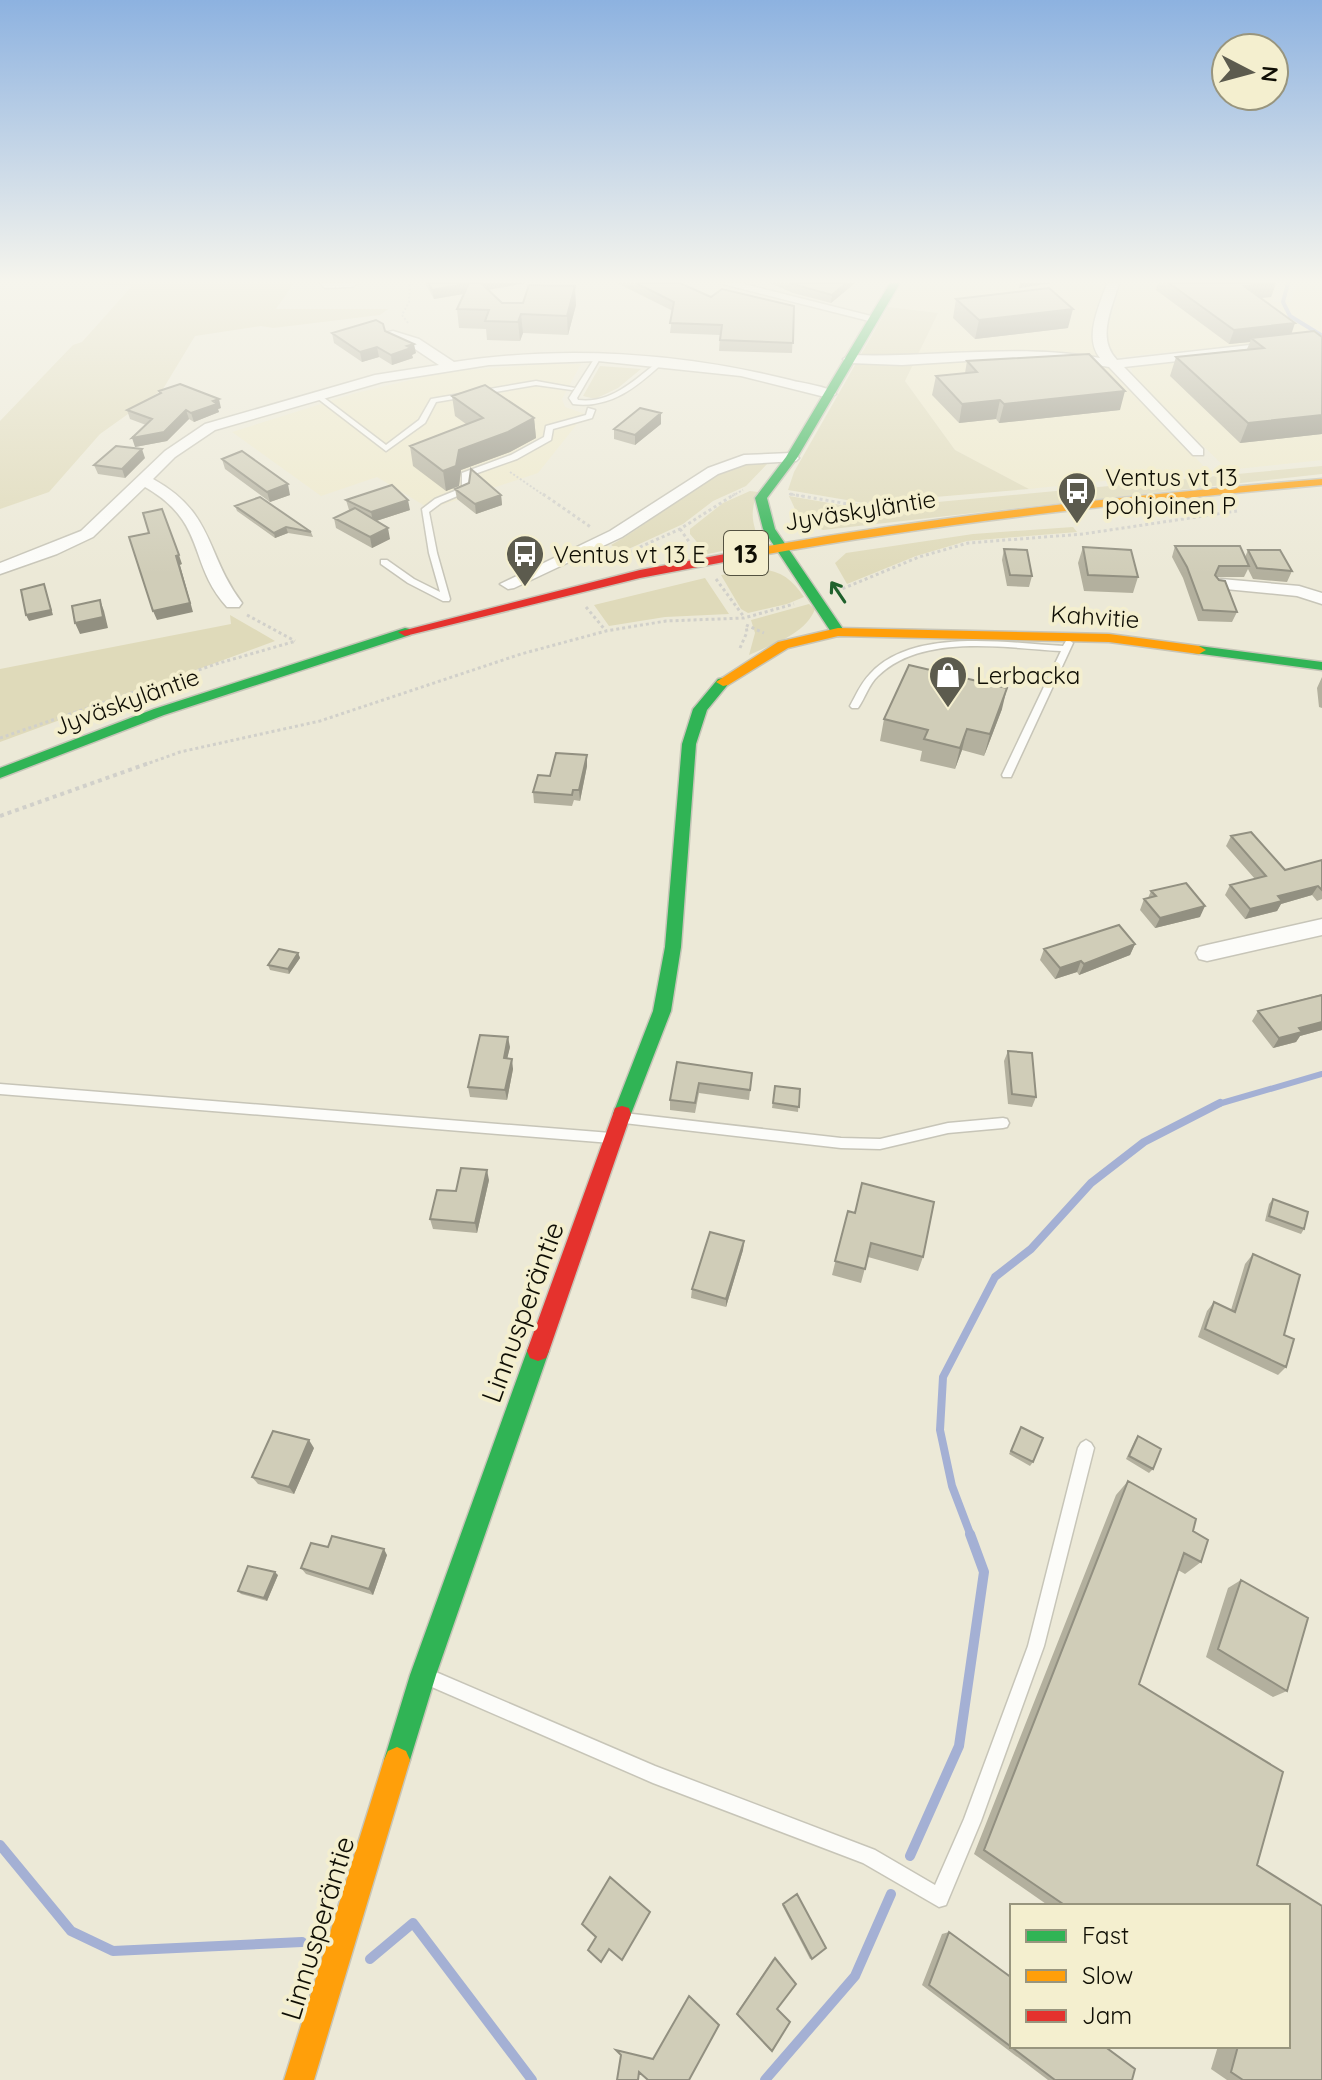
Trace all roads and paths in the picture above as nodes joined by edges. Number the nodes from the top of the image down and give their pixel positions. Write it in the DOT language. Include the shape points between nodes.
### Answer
graph roads {
  1 [pos="383,380"];
  2 [pos="583,380"];
  3 [pos="639,380"];
  4 [pos="773,380"];
  5 [pos="837,380"];
  6 [pos="1129,380"];
  7 [pos="572,388"];
  8 [pos="829,394"];
  9 [pos="317,395"];
  10 [pos="591,410"];
  11 [pos="1198,452"];
  12 [pos="498,463"];
  13 [pos="787,464"];
  14 [pos="143,480"];
  15 [pos="1322,482"];
  16 [pos="781,496"];
  17 [pos="939,501"];
  18 [pos="1243,510"];
  19 [pos="792,523"];
  20 [pos="607,538"];
  21 [pos="783,552"];
  22 [pos="812,553"];
  23 [pos="384,562"];
  24 [pos="0,569"];
  25 [pos="715,577"];
  26 [pos="508,584"];
  27 [pos="1221,584"];
  28 [pos="815,598"];
  29 [pos="1322,599"];
  30 [pos="580,600"];
  31 [pos="233,603"];
  32 [pos="744,618"];
  33 [pos="860,624"];
  34 [pos="606,631"];
  35 [pos="838,632"];
  36 [pos="937,639"];
  37 [pos="295,641"];
  38 [pos="1069,643"];
  39 [pos="1322,666"];
  40 [pos="269,676"];
  41 [pos="726,679"];
  42 [pos="855,706"];
  43 [pos="0,773"];
  44 [pos="1007,775"];
  45 [pos="0,816"];
  46 [pos="1322,927"];
  47 [pos="1207,953"];
  48 [pos="0,1089"];
  49 [pos="620,1118"];
  50 [pos="1003,1123"];
  51 [pos="614,1138"];
  52 [pos="1086,1448"];
  53 [pos="423,1675"];
  54 [pos="299,2080"];
  1 -- 9 [label="street"];
  2 -- 3 [label="lane" via="573,398 598,404"];
  4 -- 8 [label="street"];
  5 -- 8 [label="main road"];
  6 -- 11 [label="street"];
  7 -- 9 [label="lane" via="536,383 433,400 422,421 386,449"];
  8 -- 13 [label="main road"];
  9 -- 14 [label="street" via="210,427 192,436"];
  10 -- 12 [label="lane" via="589,416 549,428 548,438"];
  12 -- 20 [label="path"];
  12 -- 23 [label="lane" via="465,475 466,489 425,511 446,599"];
  13 -- 16 [label="main road"];
  13 -- 20 [label="street" via="744,460 713,471"];
  13 -- 21 [label="main road" via="761,498 769,529"];
  14 -- 24 [label="street" via="87,534"];
  14 -- 31 [label="street" via="189,513 221,590"];
  15 -- 22 [label="main road, Jyväskyläntie / 13" via="1066,507"];
  16 -- 17 [label="path" via="867,505"];
  18 -- 28 [label="path" via="1083,534 968,543"];
  19 -- 22 [label="main road"];
  20 -- 26 [label="street"];
  21 -- 22 [label="main road, Jyväskyläntie / 13"];
  21 -- 28 [label="main road"];
  21 -- 30 [label="main road, Jyväskyläntie / 13"];
  21 -- 40 [label="main road, Jyväskyläntie / 13" via="640,574 451,619"];
  25 -- 32 [label="path"];
  27 -- 29 [label="street" via="1299,591"];
  28 -- 32 [label="path"];
  28 -- 35 [label="main road"];
  30 -- 34 [label="path"];
  30 -- 40 [label="main road, Jyväskyläntie / 13"];
  31 -- 37 [label="path"];
  32 -- 34 [label="path" via="666,621"];
  32 -- 41 [label="path" via="747,632"];
  33 -- 35 [label="main road, Linnusperäntie"];
  33 -- 36 [label="main road, Kahvitie"];
  34 -- 45 [label="path" via="320,721 180,752"];
  35 -- 41 [label="main road, Linnusperäntie" via="783,645"];
  36 -- 38 [label="main road, Kahvitie"];
  36 -- 42 [label="lane" via="874,674"];
  38 -- 39 [label="main road, Kahvitie"];
  38 -- 44 [label="lane"];
  40 -- 43 [label="main road, Jyväskyläntie / 13"];
  41 -- 49 [label="main road, Linnusperäntie" via="700,709 689,744 662,1011"];
  46 -- 47 [label="street"];
  48 -- 51 [label="lane"];
  49 -- 50 [label="lane" via="880,1144 948,1128"];
  49 -- 51 [label="main road, Linnusperäntie"];
  51 -- 53 [label="main road, Linnusperäntie"];
  52 -- 53 [label="lane" via="1036,1646 939,1898 869,1856 653,1774"];
  53 -- 54 [label="main road, Linnusperäntie"];
}
